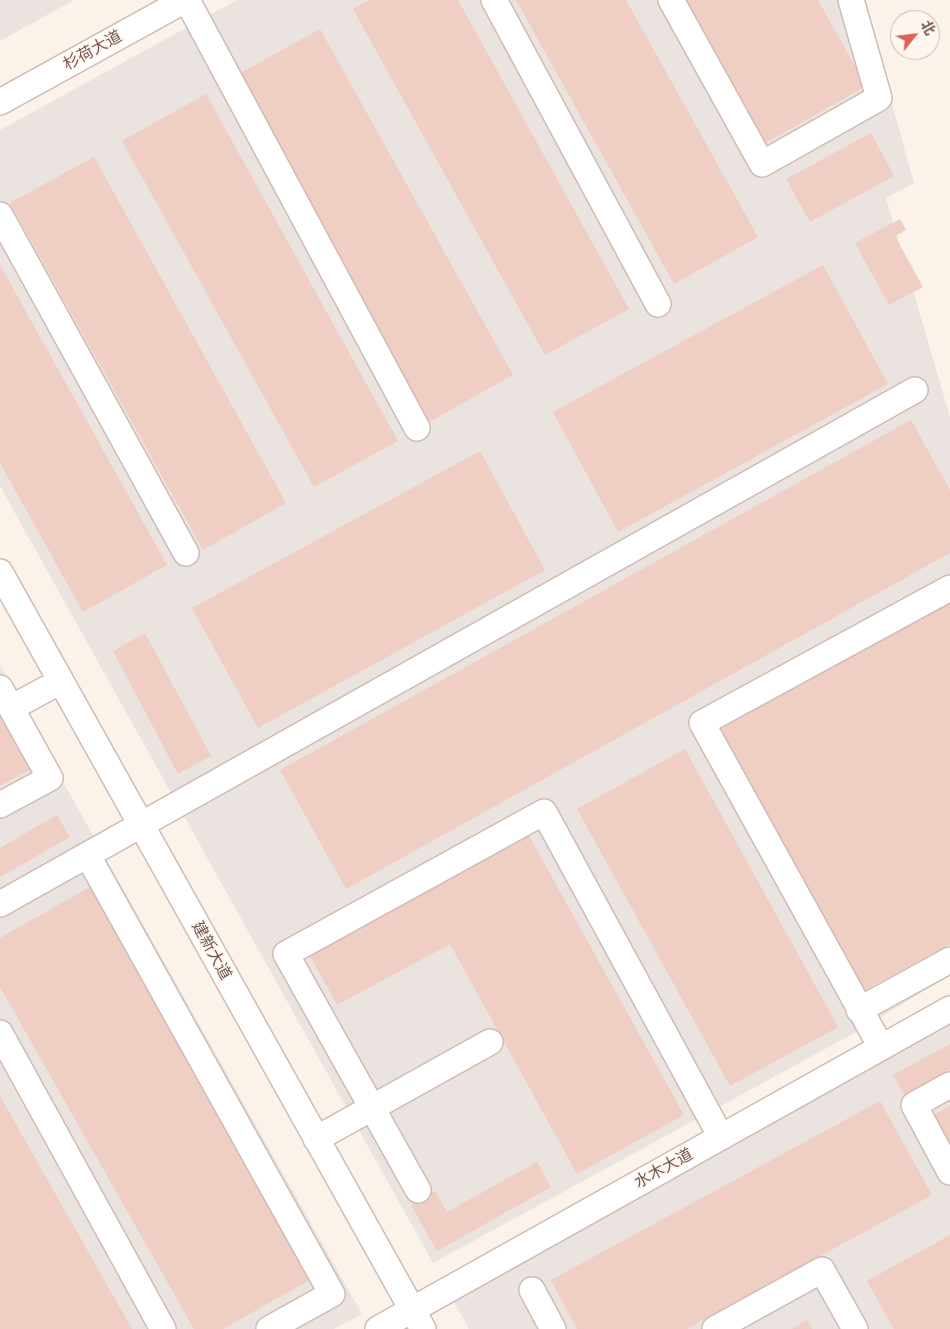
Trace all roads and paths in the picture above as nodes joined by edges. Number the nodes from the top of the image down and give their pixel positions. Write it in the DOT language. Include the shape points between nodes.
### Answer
graph roads {
  1 [pos="186,0"];
  2 [pos="494,0"];
  3 [pos="671,0"];
  4 [pos="851,0"];
  5 [pos="0,102"];
  6 [pos="0,215"];
  7 [pos="658,304"];
  8 [pos="915,390"];
  9 [pos="417,428"];
  10 [pos="186,553"];
  11 [pos="0,572"];
  12 [pos="950,588"];
  13 [pos="61,681"];
  14 [pos="6,698"];
  15 [pos="0,805"];
  16 [pos="142,826"];
  17 [pos="88,856"];
  18 [pos="0,904"];
  19 [pos="950,960"];
  20 [pos="950,1009"];
  21 [pos="859,1010"];
  22 [pos="0,1033"];
  23 [pos="490,1042"];
  24 [pos="881,1047"];
  25 [pos="950,1085"];
  26 [pos="372,1108"];
  27 [pos="721,1137"];
  28 [pos="316,1139"];
  29 [pos="950,1172"];
  30 [pos="418,1190"];
  31 [pos="532,1290"];
  32 [pos="417,1320"];
  33 [pos="163,1329"];
  34 [pos="269,1329"];
  35 [pos="378,1329"];
  36 [pos="553,1329"];
  37 [pos="715,1329"];
  38 [pos="854,1329"];
  1 -- 5 [label="street, 杉荷大道"];
  1 -- 9 [label="street"];
  2 -- 7 [label="street"];
  3 -- 4 [label="street" via="762,164 879,98"];
  6 -- 10 [label="street"];
  8 -- 16 [label="street"];
  11 -- 13 [label="street, 建新大道"];
  12 -- 21 [label="street" via="702,723"];
  13 -- 14 [label="street"];
  13 -- 16 [label="street, 建新大道"];
  14 -- 15 [label="street" via="50,778"];
  16 -- 17 [label="street"];
  16 -- 28 [label="street, 建新大道"];
  17 -- 18 [label="street"];
  17 -- 34 [label="street" via="332,1294"];
  19 -- 21 [label="street"];
  20 -- 24 [label="street, 水木大道"];
  21 -- 24 [label="street"];
  22 -- 33 [label="street"];
  23 -- 26 [label="street"];
  24 -- 27 [label="street, 水木大道"];
  25 -- 29 [label="street" via="914,1105"];
  26 -- 27 [label="street" via="286,954 544,812"];
  26 -- 28 [label="street"];
  26 -- 30 [label="street"];
  27 -- 32 [label="street, 水木大道"];
  28 -- 32 [label="street, 建新大道"];
  31 -- 36 [label="street"];
  32 -- 35 [label="street, 水木大道"];
  37 -- 38 [label="street" via="822,1270"];
}
